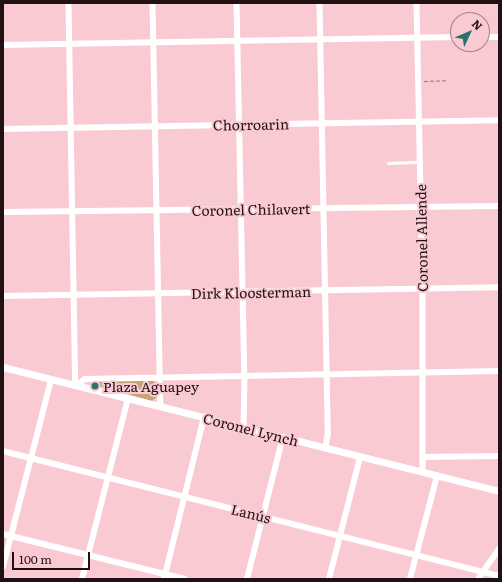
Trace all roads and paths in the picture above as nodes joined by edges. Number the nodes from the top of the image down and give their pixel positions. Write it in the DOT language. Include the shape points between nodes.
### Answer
graph roads {
  1 [pos="69,3"];
  2 [pos="153,3"];
  3 [pos="237,3"];
  4 [pos="320,3"];
  5 [pos="417,3"];
  6 [pos="418,38"];
  7 [pos="450,38"];
  8 [pos="321,40"];
  9 [pos="237,41"];
  10 [pos="154,43"];
  11 [pos="70,44"];
  12 [pos="3,45"];
  13 [pos="418,80"];
  14 [pos="448,80"];
  15 [pos="499,120"];
  16 [pos="419,121"];
  17 [pos="322,123"];
  18 [pos="239,124"];
  19 [pos="156,127"];
  20 [pos="72,128"];
  21 [pos="3,129"];
  22 [pos="388,162"];
  23 [pos="420,162"];
  24 [pos="499,206"];
  25 [pos="420,207"];
  26 [pos="324,208"];
  27 [pos="242,209"];
  28 [pos="157,210"];
  29 [pos="73,211"];
  30 [pos="3,212"];
  31 [pos="499,287"];
  32 [pos="423,289"];
  33 [pos="326,290"];
  34 [pos="242,292"];
  35 [pos="159,293"];
  36 [pos="75,295"];
  37 [pos="3,296"];
  38 [pos="3,367"];
  39 [pos="499,371"];
  40 [pos="423,373"];
  41 [pos="327,374"];
  42 [pos="245,376"];
  43 [pos="160,378"];
  44 [pos="51,380"];
  45 [pos="76,386"];
  46 [pos="128,399"];
  47 [pos="161,407"];
  48 [pos="204,417"];
  49 [pos="244,427"];
  50 [pos="283,437"];
  51 [pos="326,448"];
  52 [pos="3,452"];
  53 [pos="499,456"];
  54 [pos="360,457"];
  55 [pos="424,457"];
  56 [pos="29,458"];
  57 [pos="423,472"];
  58 [pos="437,476"];
  59 [pos="107,478"];
  60 [pos="499,491"];
  61 [pos="184,497"];
  62 [pos="262,516"];
  63 [pos="3,534"];
  64 [pos="340,535"];
  65 [pos="11,536"];
  66 [pos="499,549"];
  67 [pos="88,555"];
  68 [pos="417,555"];
  69 [pos="3,567"];
  70 [pos="484,572"];
  71 [pos="164,576"];
  72 [pos="491,576"];
  73 [pos="499,576"];
  74 [pos="82,579"];
  75 [pos="185,579"];
  76 [pos="247,579"];
  77 [pos="329,579"];
  78 [pos="410,579"];
  79 [pos="478,579"];
  1 -- 11 [label="street"];
  2 -- 10 [label="street"];
  3 -- 9 [label="street"];
  4 -- 8 [label="street"];
  5 -- 6 [label="street, Coronel Allende"];
  6 -- 7 [label="street"];
  6 -- 8 [label="street"];
  6 -- 13 [label="street, Coronel Allende"];
  8 -- 9 [label="street"];
  8 -- 17 [label="street"];
  9 -- 10 [label="street"];
  9 -- 18 [label="street"];
  10 -- 11 [label="street"];
  10 -- 19 [label="street"];
  11 -- 12 [label="street"];
  11 -- 20 [label="street"];
  13 -- 14 [label="path"];
  13 -- 16 [label="street, Coronel Allende"];
  15 -- 16 [label="street, Chorroarin"];
  16 -- 17 [label="street, Chorroarin"];
  16 -- 23 [label="street, Coronel Allende"];
  17 -- 18 [label="street, Chorroarin"];
  17 -- 26 [label="street"];
  18 -- 19 [label="street, Chorroarin"];
  18 -- 27 [label="street"];
  19 -- 20 [label="street, Chorroarin"];
  19 -- 28 [label="street"];
  20 -- 21 [label="street, Chorroarin"];
  20 -- 29 [label="street"];
  22 -- 23 [label="lane"];
  23 -- 25 [label="street, Coronel Allende"];
  24 -- 25 [label="street, Coronel Chilavert"];
  25 -- 26 [label="street, Coronel Chilavert"];
  25 -- 32 [label="street, Coronel Allende"];
  26 -- 27 [label="street, Coronel Chilavert"];
  26 -- 33 [label="street"];
  27 -- 28 [label="street, Coronel Chilavert"];
  27 -- 34 [label="street"];
  28 -- 29 [label="street, Coronel Chilavert"];
  28 -- 35 [label="street"];
  29 -- 30 [label="street, Coronel Chilavert"];
  29 -- 36 [label="street"];
  31 -- 32 [label="street, Dirk Kloosterman"];
  32 -- 33 [label="street, Dirk Kloosterman"];
  32 -- 40 [label="street, Coronel Allende"];
  33 -- 34 [label="street, Dirk Kloosterman"];
  33 -- 41 [label="street"];
  34 -- 35 [label="street, Dirk Kloosterman"];
  34 -- 42 [label="street"];
  35 -- 36 [label="street, Dirk Kloosterman"];
  35 -- 43 [label="street"];
  36 -- 37 [label="street, Dirk Kloosterman"];
  36 -- 45 [label="street"];
  38 -- 44 [label="street, Coronel Lynch"];
  39 -- 40 [label="street"];
  40 -- 41 [label="street"];
  40 -- 55 [label="street, Coronel Allende"];
  41 -- 42 [label="street"];
  41 -- 51 [label="street"];
  42 -- 43 [label="street"];
  42 -- 49 [label="street"];
  43 -- 45 [label="street" via="85,378"];
  43 -- 47 [label="street"];
  44 -- 45 [label="street, Coronel Lynch"];
  44 -- 56 [label="street"];
  45 -- 46 [label="street, Coronel Lynch"];
  46 -- 47 [label="street, Coronel Lynch"];
  46 -- 59 [label="street"];
  47 -- 48 [label="street, Coronel Lynch"];
  48 -- 49 [label="street, Coronel Lynch"];
  48 -- 61 [label="street"];
  49 -- 50 [label="street, Coronel Lynch"];
  50 -- 51 [label="street, Coronel Lynch"];
  50 -- 62 [label="street"];
  51 -- 54 [label="street, Coronel Lynch"];
  52 -- 56 [label="street, Lanús"];
  53 -- 55 [label="street"];
  54 -- 57 [label="street, Coronel Lynch"];
  54 -- 64 [label="street"];
  55 -- 57 [label="street, Coronel Allende"];
  56 -- 59 [label="street, Lanús"];
  56 -- 65 [label="street"];
  57 -- 58 [label="street, Coronel Lynch"];
  58 -- 60 [label="street, Coronel Lynch"];
  58 -- 68 [label="street"];
  59 -- 61 [label="street, Lanús"];
  59 -- 67 [label="street"];
  61 -- 62 [label="street, Lanús"];
  61 -- 71 [label="street"];
  62 -- 64 [label="street, Lanús"];
  62 -- 76 [label="street"];
  63 -- 65 [label="street"];
  64 -- 68 [label="street, Lanús"];
  64 -- 77 [label="street"];
  65 -- 67 [label="street"];
  65 -- 69 [label="street"];
  66 -- 70 [label="street"];
  67 -- 71 [label="street"];
  67 -- 74 [label="street"];
  68 -- 70 [label="street, Lanús"];
  68 -- 78 [label="street"];
  70 -- 72 [label="street, Lanús"];
  70 -- 79 [label="street"];
  71 -- 75 [label="street"];
  72 -- 73 [label="street, Lanús"];
}
